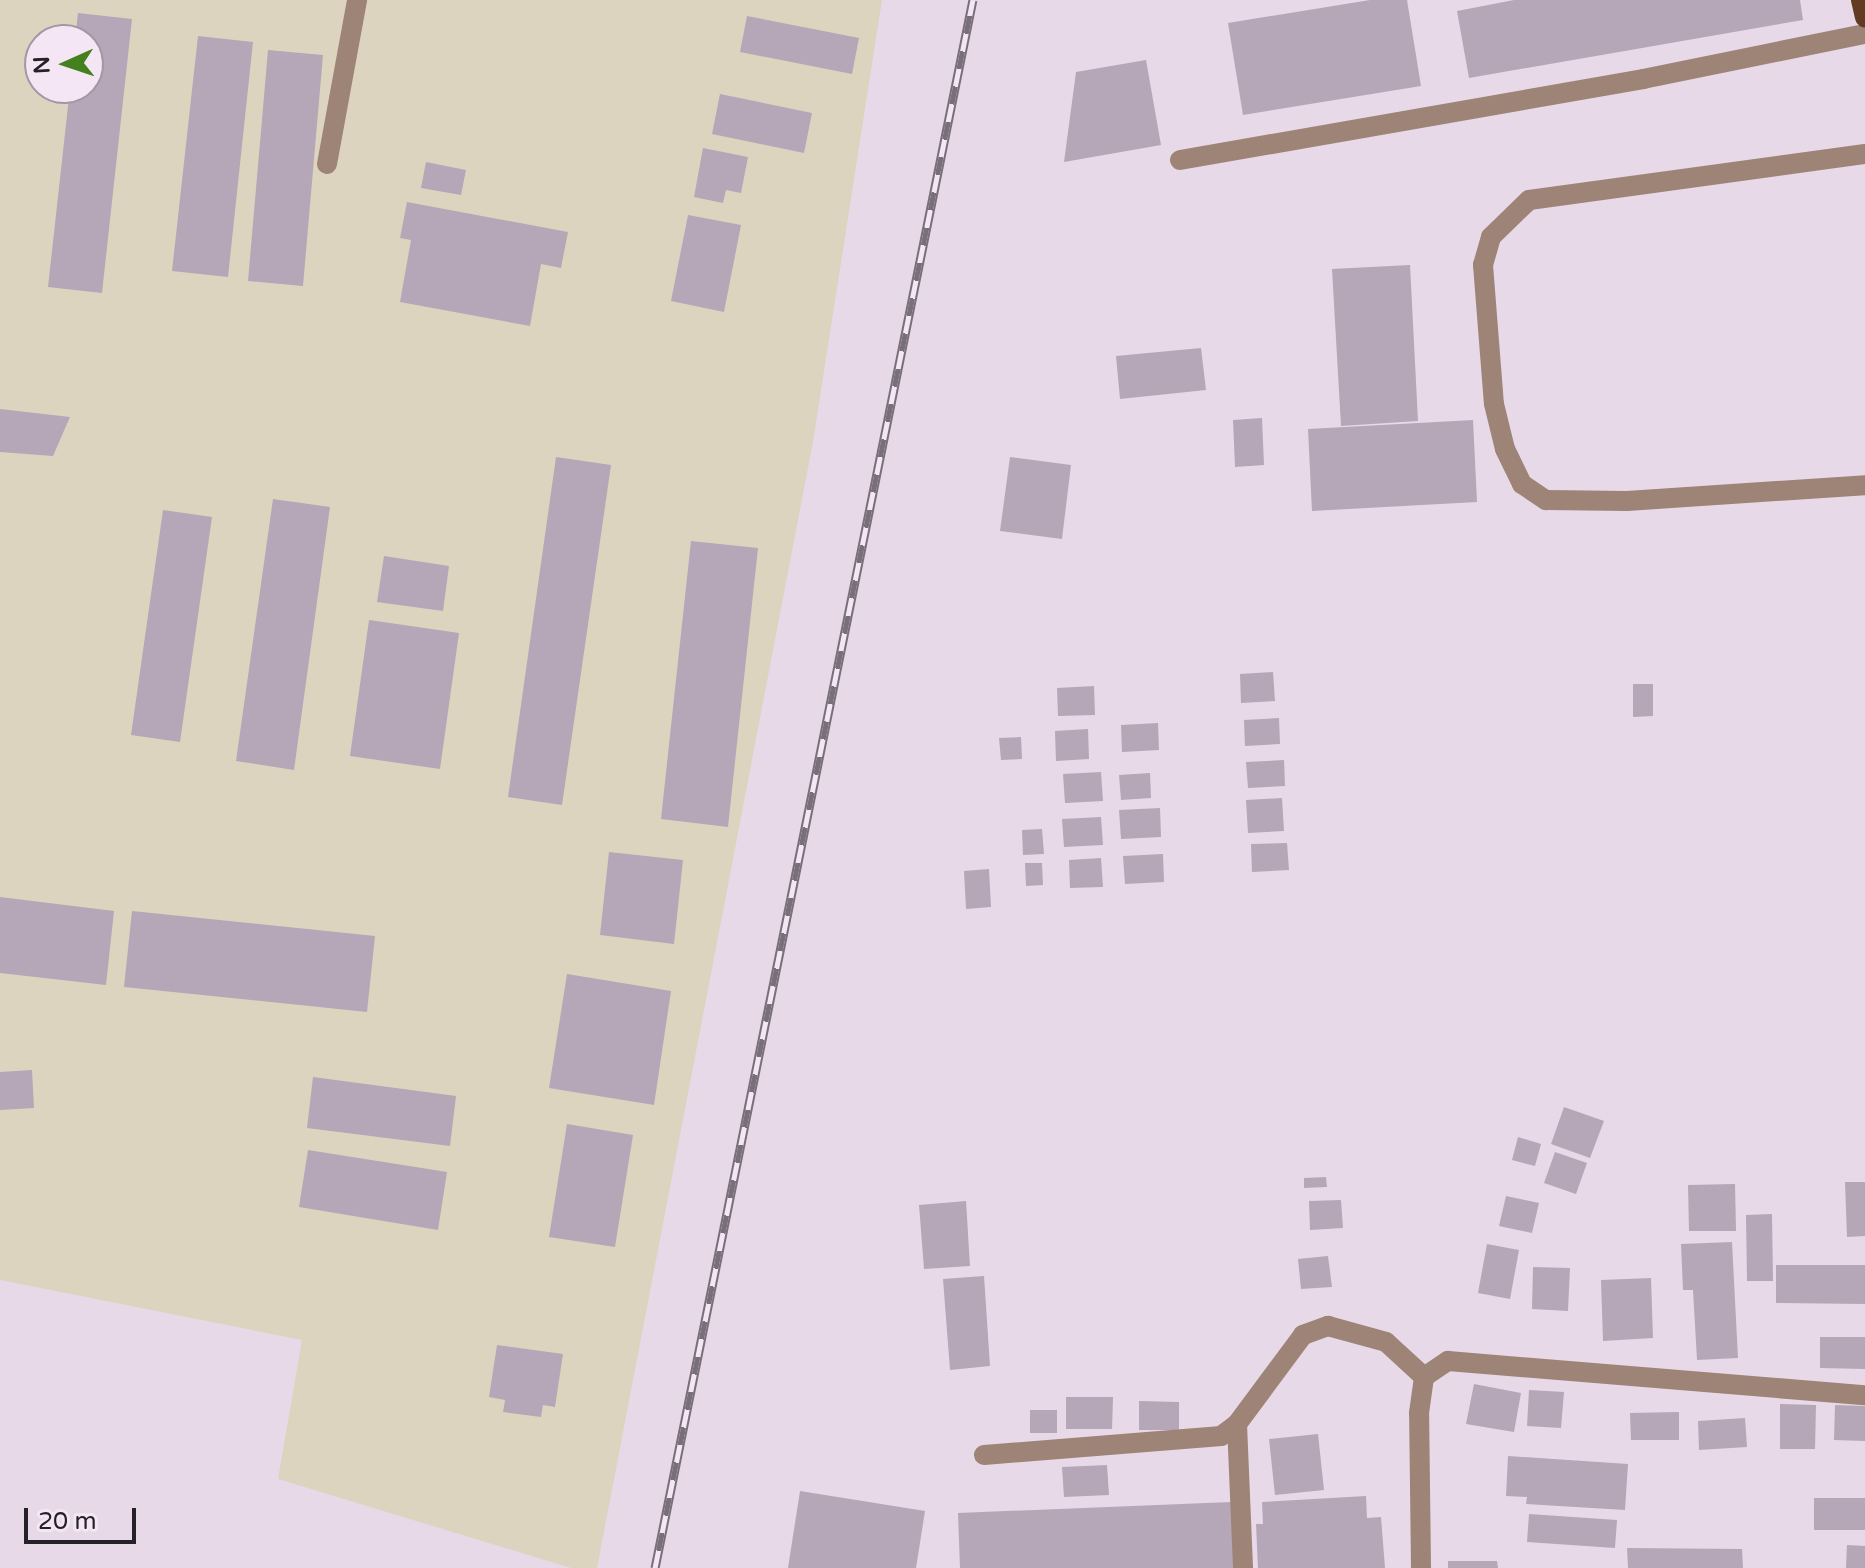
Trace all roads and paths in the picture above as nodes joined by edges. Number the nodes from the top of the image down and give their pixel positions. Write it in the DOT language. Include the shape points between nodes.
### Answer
graph roads {
  1 [pos="357,0"];
  2 [pos="1861,0"];
  3 [pos="1865,18"];
  4 [pos="1865,34"];
  5 [pos="1865,154"];
  6 [pos="1180,160"];
  7 [pos="327,164"];
  8 [pos="1865,485"];
  9 [pos="1424,1377"];
  10 [pos="1865,1395"];
  11 [pos="1237,1424"];
  12 [pos="984,1455"];
  13 [pos="1243,1568"];
  14 [pos="1421,1568"];
  1 -- 7 [label="street"];
  2 -- 3 [label="main road"];
  4 -- 6 [label="street" via="1643,79"];
  5 -- 8 [label="street" via="1529,200 1491,237 1483,265 1493,389 1505,449 1522,484 1546,500 1627,501"];
  9 -- 10 [label="street" via="1448,1361"];
  9 -- 11 [label="street" via="1386,1342 1328,1326 1303,1335"];
  9 -- 14 [label="street" via="1419,1413"];
  11 -- 12 [label="street" via="1221,1436"];
  11 -- 13 [label="street"];
}
